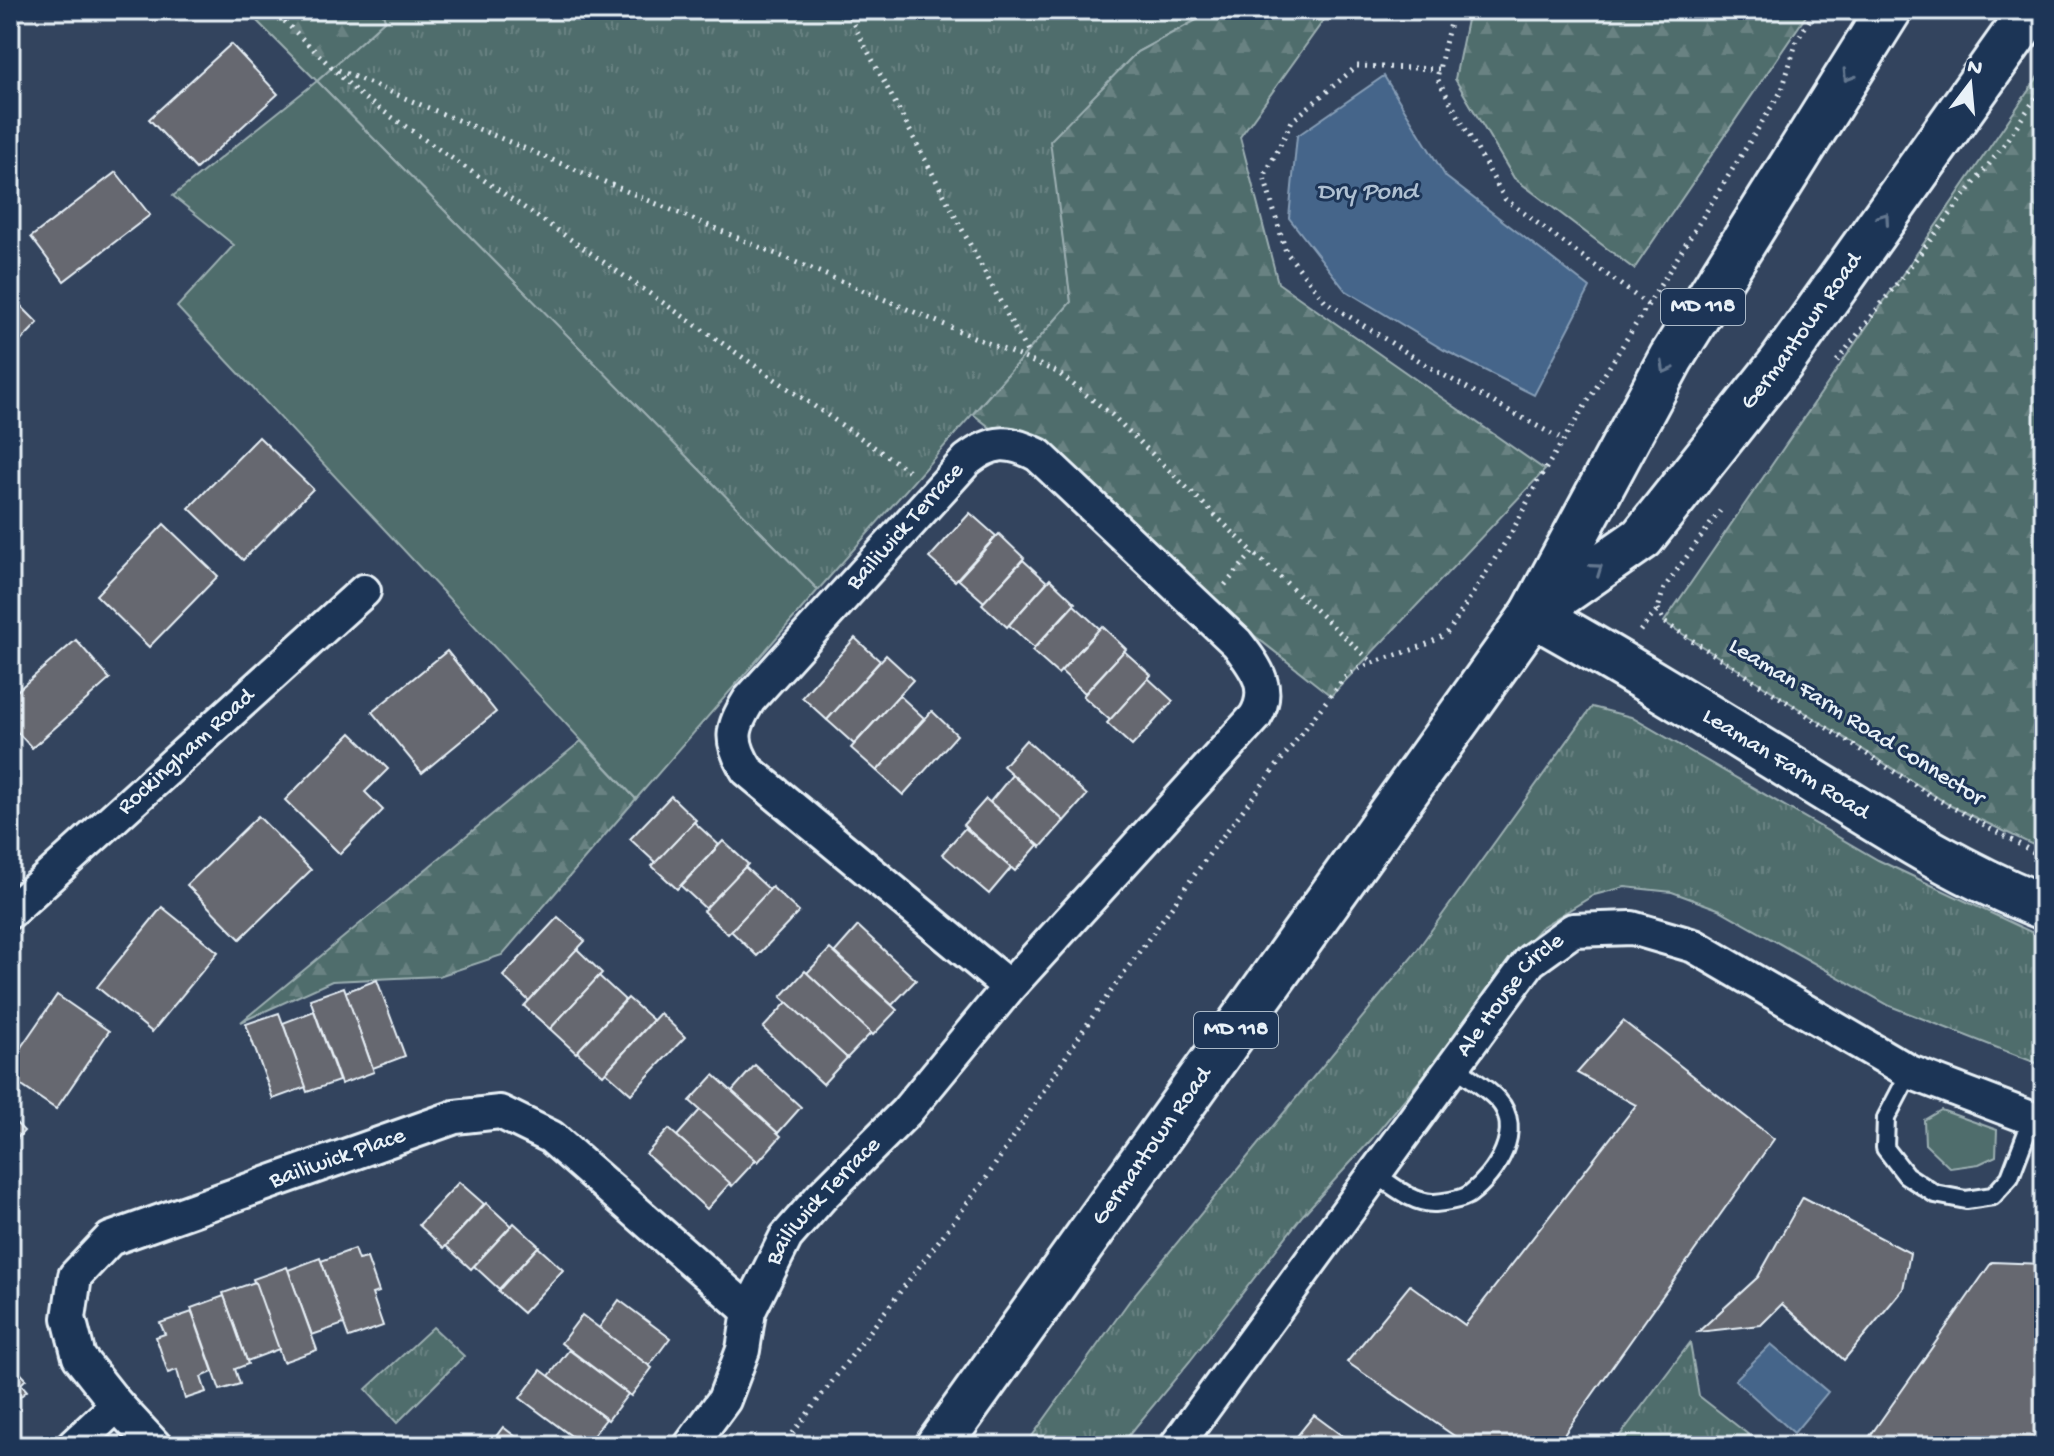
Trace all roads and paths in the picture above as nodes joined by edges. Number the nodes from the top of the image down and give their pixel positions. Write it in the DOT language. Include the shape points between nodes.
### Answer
graph roads {
  1 [pos="273,10"];
  2 [pos="846,10"];
  3 [pos="1453,10"];
  4 [pos="1816,10"];
  5 [pos="1889,10"];
  6 [pos="2032,10"];
  7 [pos="331,67"];
  8 [pos="1439,69"];
  9 [pos="2044,86"];
  10 [pos="1648,305"];
  11 [pos="1027,352"];
  12 [pos="1829,372"];
  13 [pos="1563,440"];
  14 [pos="938,491"];
  15 [pos="1721,510"];
  16 [pos="1253,552"];
  17 [pos="364,591"];
  18 [pos="1658,609"];
  19 [pos="1203,611"];
  20 [pos="1533,614"];
  21 [pos="1616,660"];
  22 [pos="1373,663"];
  23 [pos="2044,858"];
  24 [pos="2044,907"];
  25 [pos="10,912"];
  26 [pos="1009,987"];
  27 [pos="1454,1066"];
  28 [pos="1910,1072"];
  29 [pos="2038,1121"];
  30 [pos="1375,1174"];
  31 [pos="749,1311"];
  32 [pos="117,1405"];
  33 [pos="950,1441"];
  34 [pos="73,1446"];
  35 [pos="155,1446"];
  36 [pos="690,1446"];
  37 [pos="783,1446"];
  38 [pos="1176,1446"];
  1 -- 7 [label="path"];
  2 -- 11 [label="path"];
  3 -- 8 [label="path"];
  4 -- 10 [label="path" via="1797,40 1782,90"];
  5 -- 20 [label="main road, Germantown Road / MD 118, one-way" via="1671,358"];
  20 -- 6 [label="main road, Germantown Road / MD 118, one-way" via="1642,538 1781,363"];
  7 -- 14 [label="path" via="361,96"];
  7 -- 16 [label="path" via="1057,372 1112,415"];
  8 -- 10 [label="path" via="1437,78 1505,199"];
  8 -- 13 [label="path" via="1357,66 1292,121 1264,177 1286,252 1326,302 1436,371"];
  9 -- 12 [label="path"];
  10 -- 13 [label="path"];
  13 -- 22 [label="path" via="1449,631"];
  14 -- 19 [label="street, Bailiwick Terrace" via="981,449 1017,444 1038,455"];
  14 -- 26 [label="street, Bailiwick Terrace" via="749,700 733,736 747,770"];
  15 -- 18 [label="path" via="1664,588"];
  16 -- 19 [label="path"];
  16 -- 22 [label="path"];
  17 -- 25 [label="street, Rockingham Road"];
  18 -- 21 [label="path"];
  18 -- 23 [label="path, Leaman Farm Road Connector" via="1664,622 1930,795"];
  19 -- 26 [label="street, Bailiwick Terrace" via="1254,667 1264,692 1262,705"];
  20 -- 21 [label="main road, Leaman Farm Road"];
  20 -- 33 [label="main road, Germantown Road / MD 118"];
  21 -- 24 [label="main road, Leaman Farm Road" via="1933,855"];
  22 -- 37 [label="path" via="1344,678 1213,849 1086,1026 985,1180"];
  26 -- 31 [label="street, Bailiwick Terrace" via="906,1112 786,1237"];
  27 -- 28 [label="street, Ale House Circle" via="1530,961 1573,930 1632,928 1694,946"];
  27 -- 30 [label="street, Ale House Circle"];
  27 -- 30 [label="lane" via="1499,1100 1508,1121 1506,1151 1492,1172 1467,1196 1432,1203 1411,1197"];
  28 -- 29 [label="street, Ale House Circle"];
  28 -- 29 [label="lane" via="1886,1118 1885,1148 1906,1175 1935,1194 1966,1200 1993,1196 2010,1177"];
  30 -- 38 [label="street, Ale House Circle"];
  31 -- 32 [label="street, Bailiwick Place" via="551,1137 500,1112 455,1117 110,1239 75,1276 69,1318 79,1357"];
  31 -- 36 [label="street, Bailiwick Terrace" via="743,1350 724,1400"];
  32 -- 34 [label="street"];
  32 -- 35 [label="street, Bailiwick Place"];
}
